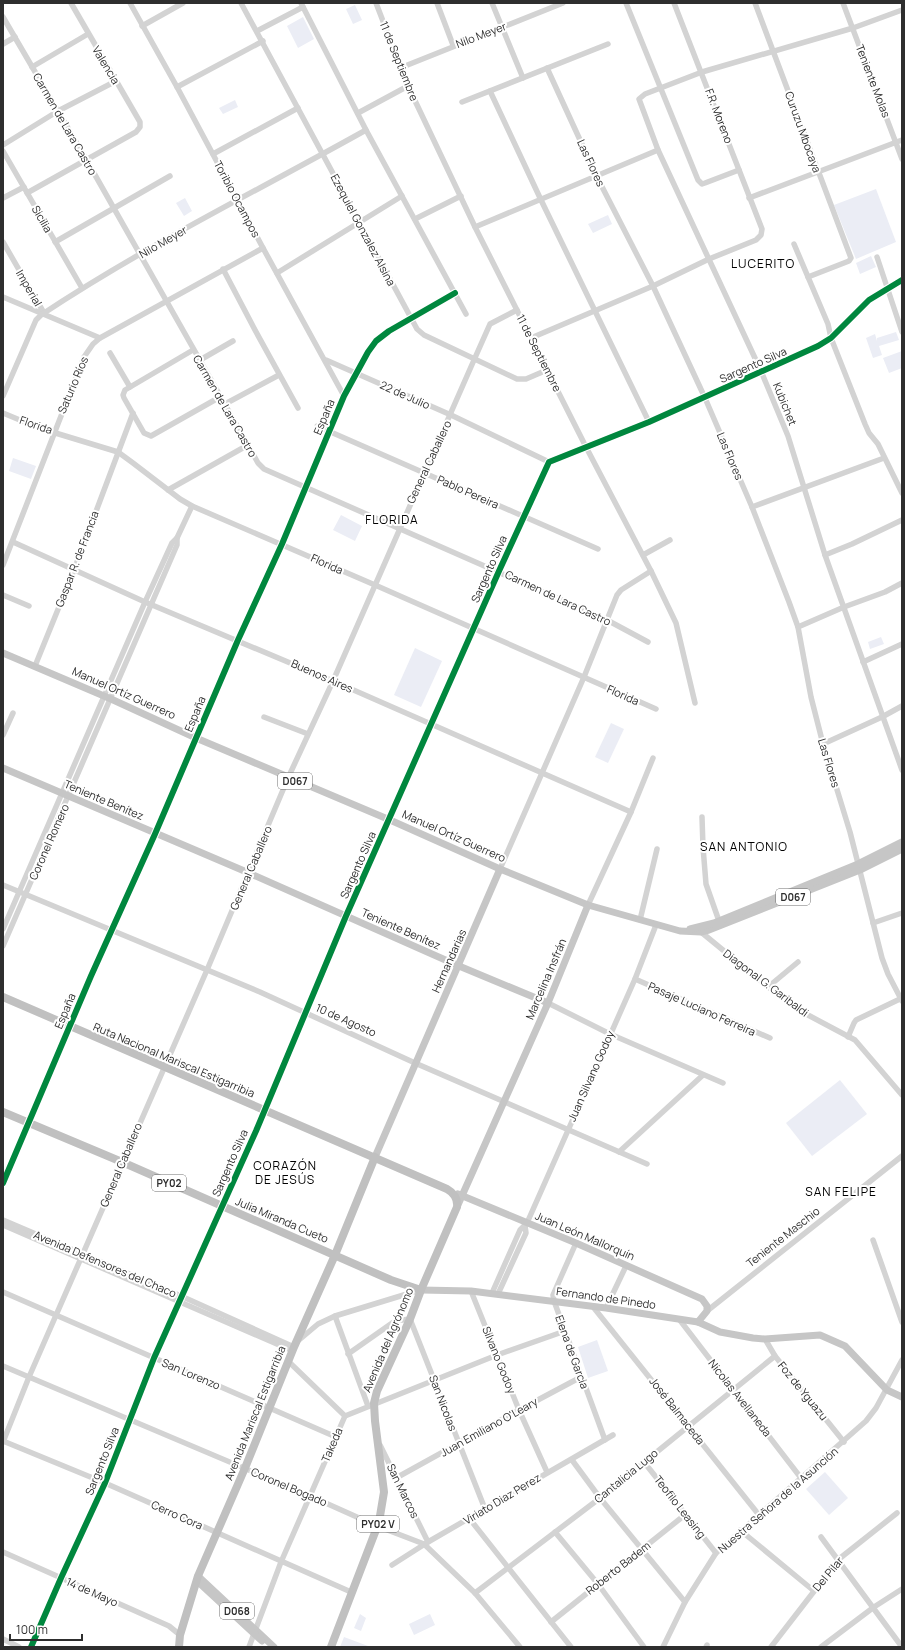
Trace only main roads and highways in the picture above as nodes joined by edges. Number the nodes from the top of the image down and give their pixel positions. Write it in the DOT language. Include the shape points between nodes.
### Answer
graph roads {
  1 [pos="3,653"];
  2 [pos="3,768"];
  3 [pos="902,842"];
  4 [pos="902,849"];
  5 [pos="859,867"];
  6 [pos="500,869"];
  7 [pos="588,905"];
  8 [pos="680,931"];
  9 [pos="459,966"];
  10 [pos="3,997"];
  11 [pos="548,1003"];
  12 [pos="3,1112"];
  13 [pos="375,1157"];
  14 [pos="447,1189"];
  15 [pos="462,1195"];
  16 [pos="457,1208"];
  17 [pos="335,1254"];
  18 [pos="421,1290"];
  19 [pos="708,1311"];
  20 [pos="698,1322"];
  21 [pos="902,1397"];
  22 [pos="198,1578"];
  23 [pos="254,1631"];
  24 [pos="179,1647"];
  25 [pos="268,1647"];
  26 [pos="274,1647"];
  27 [pos="331,1647"];
  1 -- 6 [label="main road, Manuel Ortíz Guerrero / D067"];
  2 -- 9 [label="main road, Teniente Benítez"];
  3 -- 5 [label="main road, D067"];
  4 -- 5 [label="main road, D067"];
  5 -- 8 [label="main road, D067" via="719,921"];
  5 -- 8 [label="main road, D067" via="701,932"];
  6 -- 7 [label="main road, Manuel Ortíz Guerrero / D067"];
  6 -- 9 [label="main road, Hernandarias"];
  7 -- 8 [label="main road, D067"];
  7 -- 11 [label="main road, Marcelina Insfrán"];
  9 -- 11 [label="main road, Teniente Benítez"];
  9 -- 13 [label="main road, Hernandarias"];
  10 -- 13 [label="highway, Ruta Nacional Mariscal Estigarribia"];
  11 -- 15 [label="main road, Marcelina Insfrán"];
  12 -- 17 [label="highway, Julia Miranda Cueto / PY02"];
  13 -- 14 [label="highway, Ruta Nacional Mariscal Estigarribia"];
  13 -- 17 [label="highway, Hernandarias"];
  14 -- 15 [label="main road, Juan León Mallorquín"];
  14 -- 16 [label="highway" via="455,1196"];
  15 -- 16 [label="main road, Marcelina Insfrán"];
  15 -- 19 [label="main road, Juan León Mallorquín" via="702,1300"];
  16 -- 18 [label="highway, Avenida del Agrónomo / PY02 V"];
  17 -- 18 [label="highway, Julia Miranda Cueto / PY02" via="391,1280"];
  17 -- 22 [label="highway, Avenida Mariscal Estigarribia"];
  18 -- 20 [label="main road, Fernando de Pinedo" via="495,1293"];
  18 -- 27 [label="highway, Avenida del Agrónomo / PY02 V" via="371,1404 384,1492 377,1526"];
  19 -- 20 [label="main road, Teniente Maschio"];
  20 -- 21 [label="main road, Fernando de Pinedo" via="735,1336 765,1339 820,1335 845,1346 887,1390"];
  22 -- 23 [label="main road, D068"];
  22 -- 24 [label="highway, Avenida Mariscal Estigarribia" via="180,1634"];
  23 -- 25 [label="main road, D068"];
  23 -- 26 [label="main road, D068"];
}
